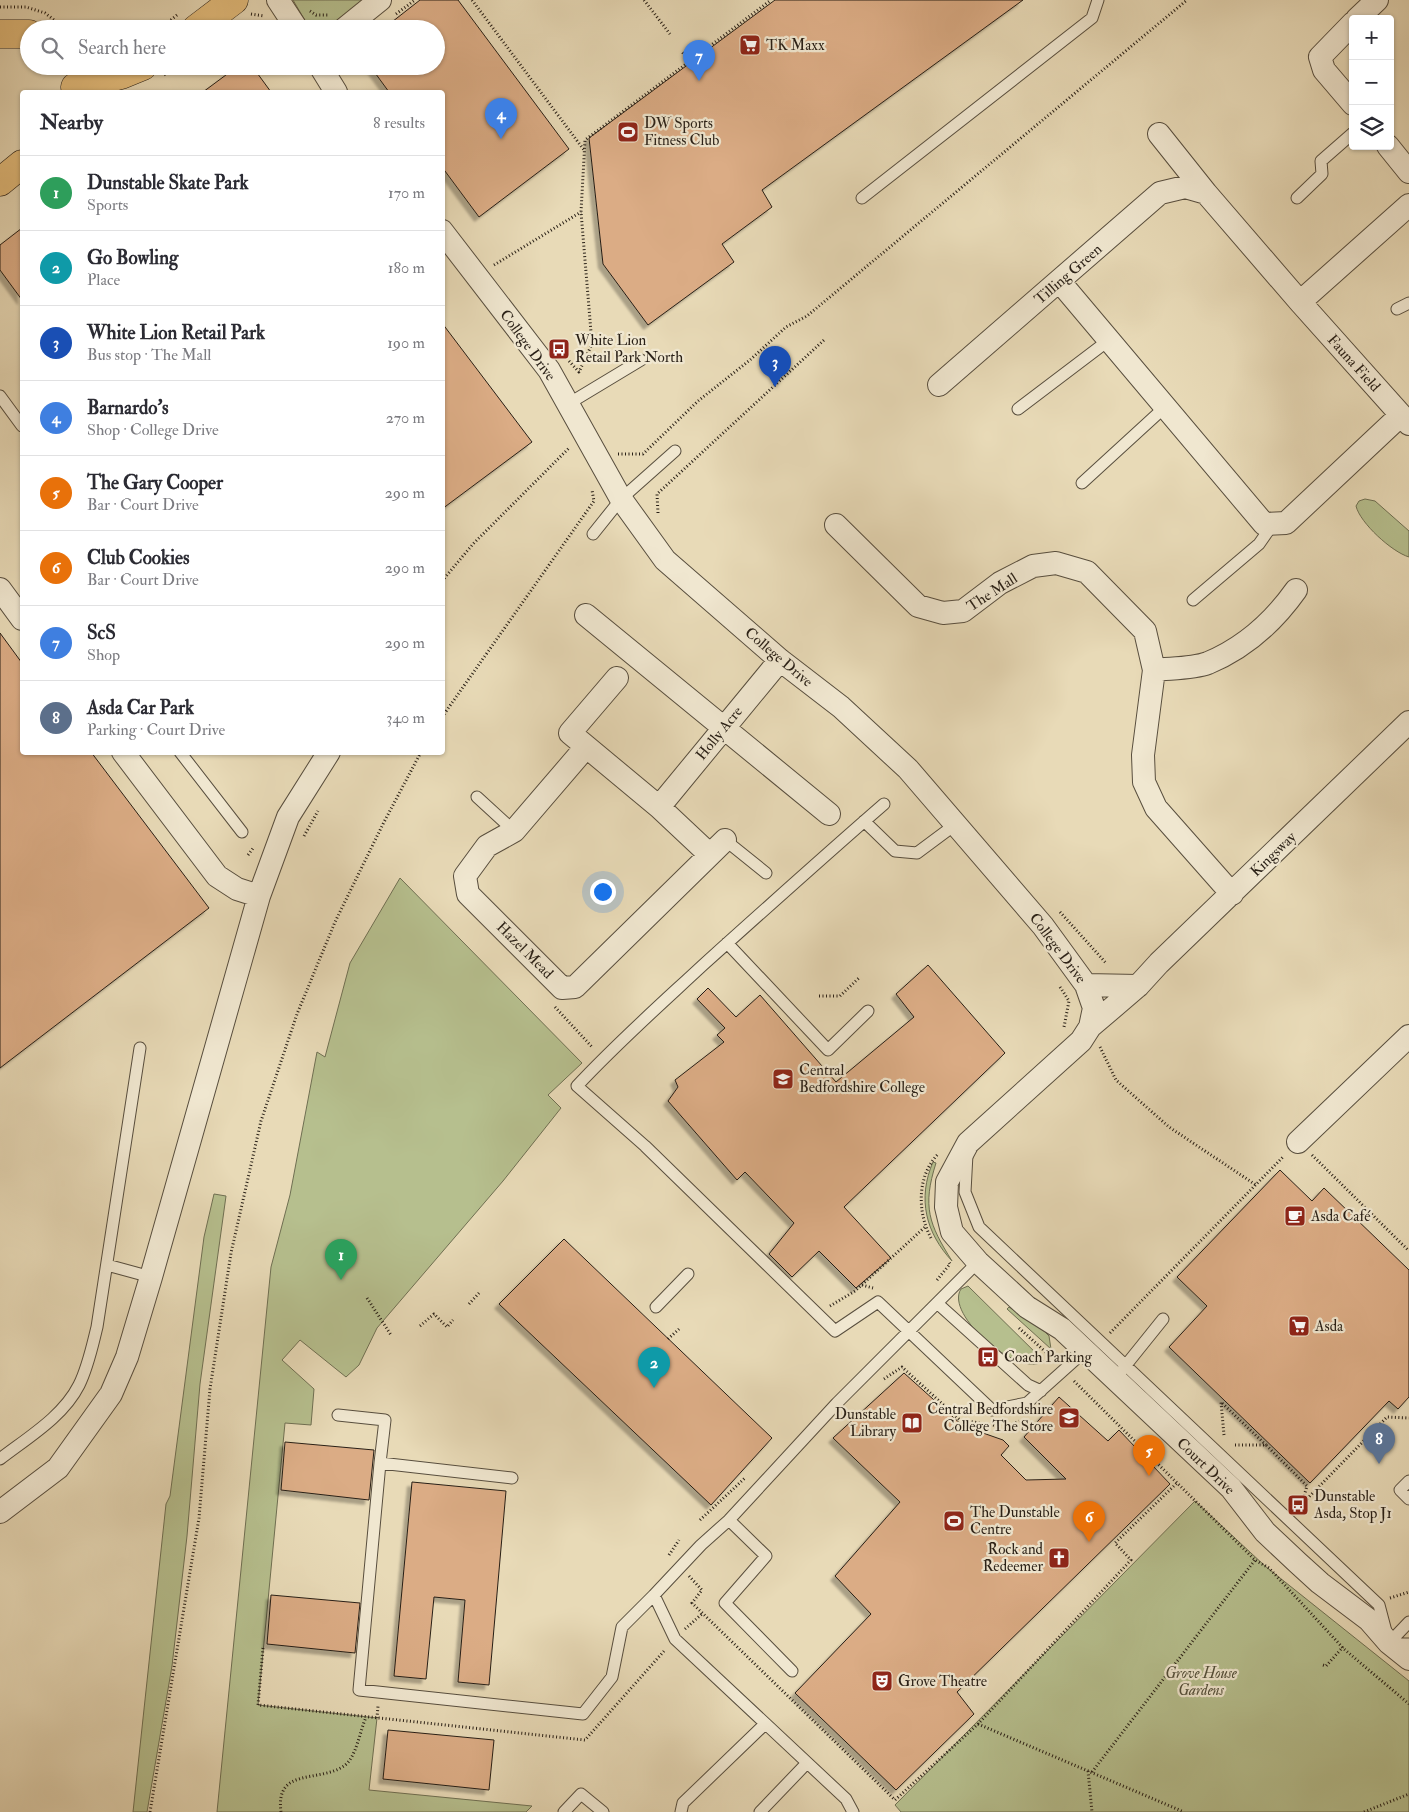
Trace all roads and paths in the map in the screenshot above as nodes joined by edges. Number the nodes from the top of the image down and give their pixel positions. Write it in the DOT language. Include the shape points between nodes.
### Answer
graph roads {
  1 [pos="234,0"];
  2 [pos="278,0"];
  3 [pos="380,0"];
  4 [pos="472,0"];
  5 [pos="644,0"];
  6 [pos="771,0"];
  7 [pos="1098,0"];
  8 [pos="1187,0"];
  9 [pos="1378,0"];
  10 [pos="306,8"];
  11 [pos="1361,15"];
  12 [pos="192,20"];
  13 [pos="291,20"];
  14 [pos="330,20"];
  15 [pos="340,20"];
  16 [pos="1349,27"];
  17 [pos="0,34"];
  18 [pos="20,34"];
  19 [pos="670,34"];
  20 [pos="682,52"];
  21 [pos="690,61"];
  22 [pos="122,75"];
  23 [pos="326,75"];
  24 [pos="72,82"];
  25 [pos="335,90"];
  26 [pos="1349,99"];
  27 [pos="1159,134"];
  28 [pos="1349,136"];
  29 [pos="584,150"];
  30 [pos="1391,150"];
  31 [pos="0,155"];
  32 [pos="20,155"];
  33 [pos="20,166"];
  34 [pos="1409,172"];
  35 [pos="0,182"];
  36 [pos="1206,193"];
  37 [pos="862,198"];
  38 [pos="1297,198"];
  39 [pos="1409,205"];
  40 [pos="581,212"];
  41 [pos="445,236"];
  42 [pos="489,268"];
  43 [pos="1060,282"];
  44 [pos="1300,302"];
  45 [pos="1409,303"];
  46 [pos="1397,309"];
  47 [pos="824,340"];
  48 [pos="1109,340"];
  49 [pos="642,360"];
  50 [pos="579,372"];
  51 [pos="939,385"];
  52 [pos="0,396"];
  53 [pos="568,404"];
  54 [pos="1165,407"];
  55 [pos="1018,409"];
  56 [pos="1405,419"];
  57 [pos="20,423"];
  58 [pos="675,451"];
  59 [pos="576,452"];
  60 [pos="618,454"];
  61 [pos="1082,483"];
  62 [pos="667,487"];
  63 [pos="621,499"];
  64 [pos="594,501"];
  65 [pos="1274,524"];
  66 [pos="836,525"];
  67 [pos="593,534"];
  68 [pos="445,577"];
  69 [pos="0,589"];
  70 [pos="1296,590"];
  71 [pos="1192,600"];
  72 [pos="586,615"];
  73 [pos="20,616"];
  74 [pos="780,660"];
  75 [pos="1154,670"];
  76 [pos="617,678"];
  77 [pos="445,712"];
  78 [pos="1409,722"];
  79 [pos="723,727"];
  80 [pos="586,747"];
  81 [pos="125,755"];
  82 [pos="182,755"];
  83 [pos="328,755"];
  84 [pos="419,755"];
  85 [pos="477,797"];
  86 [pos="884,804"];
  87 [pos="659,807"];
  88 [pos="829,814"];
  89 [pos="864,821"];
  90 [pos="956,824"];
  91 [pos="514,831"];
  92 [pos="242,832"];
  93 [pos="717,847"];
  94 [pos="766,873"];
  95 [pos="1232,894"];
  96 [pos="259,896"];
  97 [pos="727,943"];
  98 [pos="860,977"];
  99 [pos="1058,985"];
  100 [pos="1086,985"];
  101 [pos="1138,986"];
  102 [pos="562,988"];
  103 [pos="819,996"];
  104 [pos="868,1011"];
  105 [pos="1059,1034"];
  106 [pos="1093,1034"];
  107 [pos="1409,1036"];
  108 [pos="140,1048"];
  109 [pos="602,1059"];
  110 [pos="1298,1142"];
  111 [pos="968,1143"];
  112 [pos="944,1147"];
  113 [pos="1256,1185"];
  114 [pos="925,1227"];
  115 [pos="935,1245"];
  116 [pos="1409,1251"];
  117 [pos="945,1258"];
  118 [pos="978,1262"];
  119 [pos="950,1264"];
  120 [pos="107,1265"];
  121 [pos="688,1274"];
  122 [pos="151,1277"];
  123 [pos="479,1293"];
  124 [pos="367,1298"];
  125 [pos="937,1303"];
  126 [pos="469,1304"];
  127 [pos="656,1307"];
  128 [pos="817,1314"];
  129 [pos="1162,1319"];
  130 [pos="453,1320"];
  131 [pos="420,1326"];
  132 [pos="679,1329"];
  133 [pos="908,1332"];
  134 [pos="391,1335"];
  135 [pos="1105,1338"];
  136 [pos="668,1339"];
  137 [pos="1085,1351"];
  138 [pos="1120,1372"];
  139 [pos="1071,1378"];
  140 [pos="878,1383"];
  141 [pos="1041,1391"];
  142 [pos="338,1415"];
  143 [pos="1409,1418"];
  144 [pos="1021,1419"];
  145 [pos="1224,1435"];
  146 [pos="1236,1445"];
  147 [pos="1266,1445"];
  148 [pos="0,1459"];
  149 [pos="380,1463"];
  150 [pos="750,1473"];
  151 [pos="512,1478"];
  152 [pos="1409,1481"];
  153 [pos="1178,1482"];
  154 [pos="1409,1499"];
  155 [pos="0,1512"];
  156 [pos="700,1520"];
  157 [pos="728,1520"];
  158 [pos="679,1540"];
  159 [pos="669,1555"];
  160 [pos="1255,1560"];
  161 [pos="687,1574"];
  162 [pos="654,1595"];
  163 [pos="1228,1595"];
  164 [pos="1232,1599"];
  165 [pos="703,1613"];
  166 [pos="1409,1622"];
  167 [pos="675,1639"];
  168 [pos="1399,1644"];
  169 [pos="1343,1647"];
  170 [pos="1409,1659"];
  171 [pos="1323,1665"];
  172 [pos="792,1671"];
  173 [pos="1409,1704"];
  174 [pos="366,1717"];
  175 [pos="764,1724"];
  176 [pos="978,1724"];
  177 [pos="806,1764"];
  178 [pos="1090,1772"];
  179 [pos="1409,1794"];
  180 [pos="150,1812"];
  181 [pos="281,1812"];
  182 [pos="564,1812"];
  183 [pos="603,1812"];
  184 [pos="681,1812"];
  185 [pos="760,1812"];
  186 [pos="853,1812"];
  187 [pos="1092,1812"];
  188 [pos="1184,1812"];
  189 [pos="1364,1812"];
  1 -- 12 [label="main road"];
  2 -- 13 [label="street"];
  3 -- 15 [label="street"];
  4 -- 29 [label="path"];
  5 -- 19 [label="path"];
  6 -- 21 [label="path"];
  7 -- 37 [label="lane" via="1092,18"];
  8 -- 60 [label="path" via="808,316 786,327 698,401 643,454"];
  9 -- 11 [label="street"];
  10 -- 14 [label="path"];
  16 -- 26 [label="street" via="1320,57 1324,70"];
  17 -- 18 [label="main road"];
  20 -- 21 [label="path"];
  21 -- 29 [label="path" via="585,140"];
  22 -- 24 [label="main road"];
  23 -- 25 [label="street"];
  27 -- 36 [label="street"];
  28 -- 38 [label="lane" via="1321,161 1322,174"];
  29 -- 40 [label="path"];
  30 -- 34 [label="street"];
  31 -- 32 [label="main road"];
  33 -- 35 [label="main road"];
  36 -- 43 [label="street, Tilling Green" via="1185,188 1160,193"];
  36 -- 44 [label="street"];
  39 -- 44 [label="street"];
  40 -- 42 [label="path"];
  40 -- 50 [label="path" via="592,344"];
  41 -- 53 [label="street, College Drive" via="549,370"];
  43 -- 48 [label="street"];
  43 -- 51 [label="street, Tilling Green"];
  44 -- 56 [label="street, Fauna Field"];
  45 -- 46 [label="lane"];
  47 -- 62 [label="path"];
  48 -- 54 [label="street"];
  48 -- 55 [label="lane"];
  49 -- 53 [label="lane"];
  52 -- 57 [label="lane"];
  53 -- 63 [label="street, College Drive"];
  54 -- 61 [label="lane"];
  54 -- 65 [label="street" via="1264,524"];
  56 -- 65 [label="street" via="1286,523"];
  58 -- 63 [label="lane"];
  59 -- 68 [label="path" via="572,445 473,544"];
  63 -- 67 [label="lane"];
  63 -- 74 [label="street, College Drive" via="665,560"];
  64 -- 77 [label="path"];
  65 -- 71 [label="lane" via="1259,544"];
  66 -- 75 [label="street, The Mall" via="918,606 943,613 963,611 1000,583 1032,566 1056,564 1087,572 1145,631"];
  69 -- 73 [label="street"];
  70 -- 75 [label="street" via="1279,614 1244,642 1206,663"];
  72 -- 79 [label="street"];
  74 -- 79 [label="street, Holly Acre"];
  74 -- 90 [label="street, College Drive" via="840,707 908,769"];
  75 -- 95 [label="street, The Mall" via="1143,755 1144,782 1156,808"];
  76 -- 80 [label="street" via="570,733"];
  78 -- 95 [label="street, Kingsway"];
  79 -- 87 [label="street, Holly Acre"];
  79 -- 88 [label="street"];
  80 -- 87 [label="street"];
  80 -- 91 [label="street, Hazel Mead"];
  81 -- 96 [label="street" via="217,876 237,889"];
  82 -- 92 [label="lane"];
  83 -- 96 [label="street" via="288,817"];
  84 -- 180 [label="path" via="334,922 297,1014 262,1121 231,1253 210,1389 199,1518"];
  85 -- 91 [label="lane"];
  86 -- 89 [label="lane"];
  87 -- 93 [label="street"];
  89 -- 90 [label="lane" via="895,851 917,853"];
  89 -- 97 [label="lane"];
  90 -- 100 [label="street, College Drive" via="1043,926"];
  91 -- 102 [label="street, Hazel Mead" via="488,846 465,876 468,894"];
  93 -- 94 [label="lane"];
  93 -- 102 [label="street, Hazel Mead" via="575,987"];
  95 -- 101 [label="street, Kingsway"];
  96 -- 122 [label="street"];
  97 -- 104 [label="lane" via="828,1050"];
  97 -- 109 [label="lane"];
  98 -- 103 [label="path" via="840,996"];
  99 -- 105 [label="path" via="1069,1001 1064,1028"];
  100 -- 101 [label="street"];
  100 -- 106 [label="street, College Drive" via="1094,1008"];
  101 -- 106 [label="street, Kingsway"];
  102 -- 109 [label="path" via="554,1006"];
  106 -- 111 [label="street" via="1081,1040"];
  106 -- 113 [label="path" via="1116,1080 1169,1127"];
  107 -- 110 [label="street"];
  108 -- 120 [label="lane"];
  109 -- 128 [label="lane" via="577,1086 645,1146"];
  110 -- 113 [label="path"];
  110 -- 116 [label="path"];
  111 -- 118 [label="street, Court Drive" via="947,1182 946,1207 952,1232"];
  111 -- 138 [label="lane" via="965,1192 979,1227"];
  112 -- 114 [label="path" via="931,1161 924,1176 920,1203"];
  113 -- 135 [label="path"];
  114 -- 115 [label="path"];
  114 -- 128 [label="path" via="855,1291"];
  117 -- 119 [label="path"];
  118 -- 125 [label="lane"];
  118 -- 137 [label="street, Court Drive" via="1027,1307 1062,1328"];
  120 -- 122 [label="lane"];
  120 -- 148 [label="lane" via="97,1327 78,1387 59,1411"];
  121 -- 127 [label="lane"];
  122 -- 155 [label="street" via="127,1356 111,1394 58,1468"];
  123 -- 126 [label="path"];
  124 -- 134 [label="path"];
  125 -- 133 [label="lane"];
  125 -- 141 [label="lane" via="1028,1385"];
  128 -- 133 [label="lane" via="835,1331 878,1302"];
  129 -- 138 [label="lane"];
  130 -- 131 [label="path" via="447,1327 434,1314"];
  132 -- 136 [label="path"];
  133 -- 141 [label="lane" via="992,1410 1028,1403"];
  133 -- 157 [label="lane"];
  137 -- 138 [label="street, Court Drive"];
  137 -- 141 [label="lane"];
  138 -- 168 [label="street, Court Drive" via="1230,1488 1265,1532 1320,1583"];
  139 -- 153 [label="path"];
  140 -- 144 [label="path" via="902,1367 960,1420 1007,1428"];
  142 -- 149 [label="lane" via="385,1420"];
  143 -- 147 [label="path" via="1387,1417 1302,1504 1307,1486"];
  145 -- 147 [label="path" via="1221,1402"];
  146 -- 147 [label="path"];
  149 -- 151 [label="lane"];
  149 -- 162 [label="lane" via="358,1690 583,1714 612,1677 622,1627"];
  150 -- 156 [label="path"];
  152 -- 154 [label="lane" via="1400,1490"];
  153 -- 160 [label="path"];
  153 -- 176 [label="path" via="1115,1544 1131,1560"];
  157 -- 162 [label="lane"];
  157 -- 172 [label="lane" via="766,1556 724,1603"];
  158 -- 159 [label="path"];
  160 -- 163 [label="path"];
  160 -- 169 [label="path" via="1269,1568"];
  161 -- 165 [label="path" via="702,1590 692,1603"];
  162 -- 167 [label="lane"];
  163 -- 164 [label="path"];
  163 -- 178 [label="path"];
  165 -- 167 [label="path"];
  165 -- 176 [label="path" via="896,1800"];
  166 -- 168 [label="lane"];
  167 -- 175 [label="lane"];
  168 -- 170 [label="street, Court Drive"];
  169 -- 171 [label="path" via="1326,1666"];
  169 -- 173 [label="path"];
  174 -- 181 [label="path" via="352,1756 345,1765 334,1771 293,1780 281,1794"];
  175 -- 177 [label="lane"];
  175 -- 184 [label="lane" via="683,1802"];
  176 -- 178 [label="path"];
  177 -- 185 [label="lane"];
  177 -- 186 [label="lane" via="846,1799"];
  178 -- 187 [label="path"];
  178 -- 188 [label="path"];
  179 -- 189 [label="path"];
  182 -- 183 [label="lane" via="581,1794"];
}
